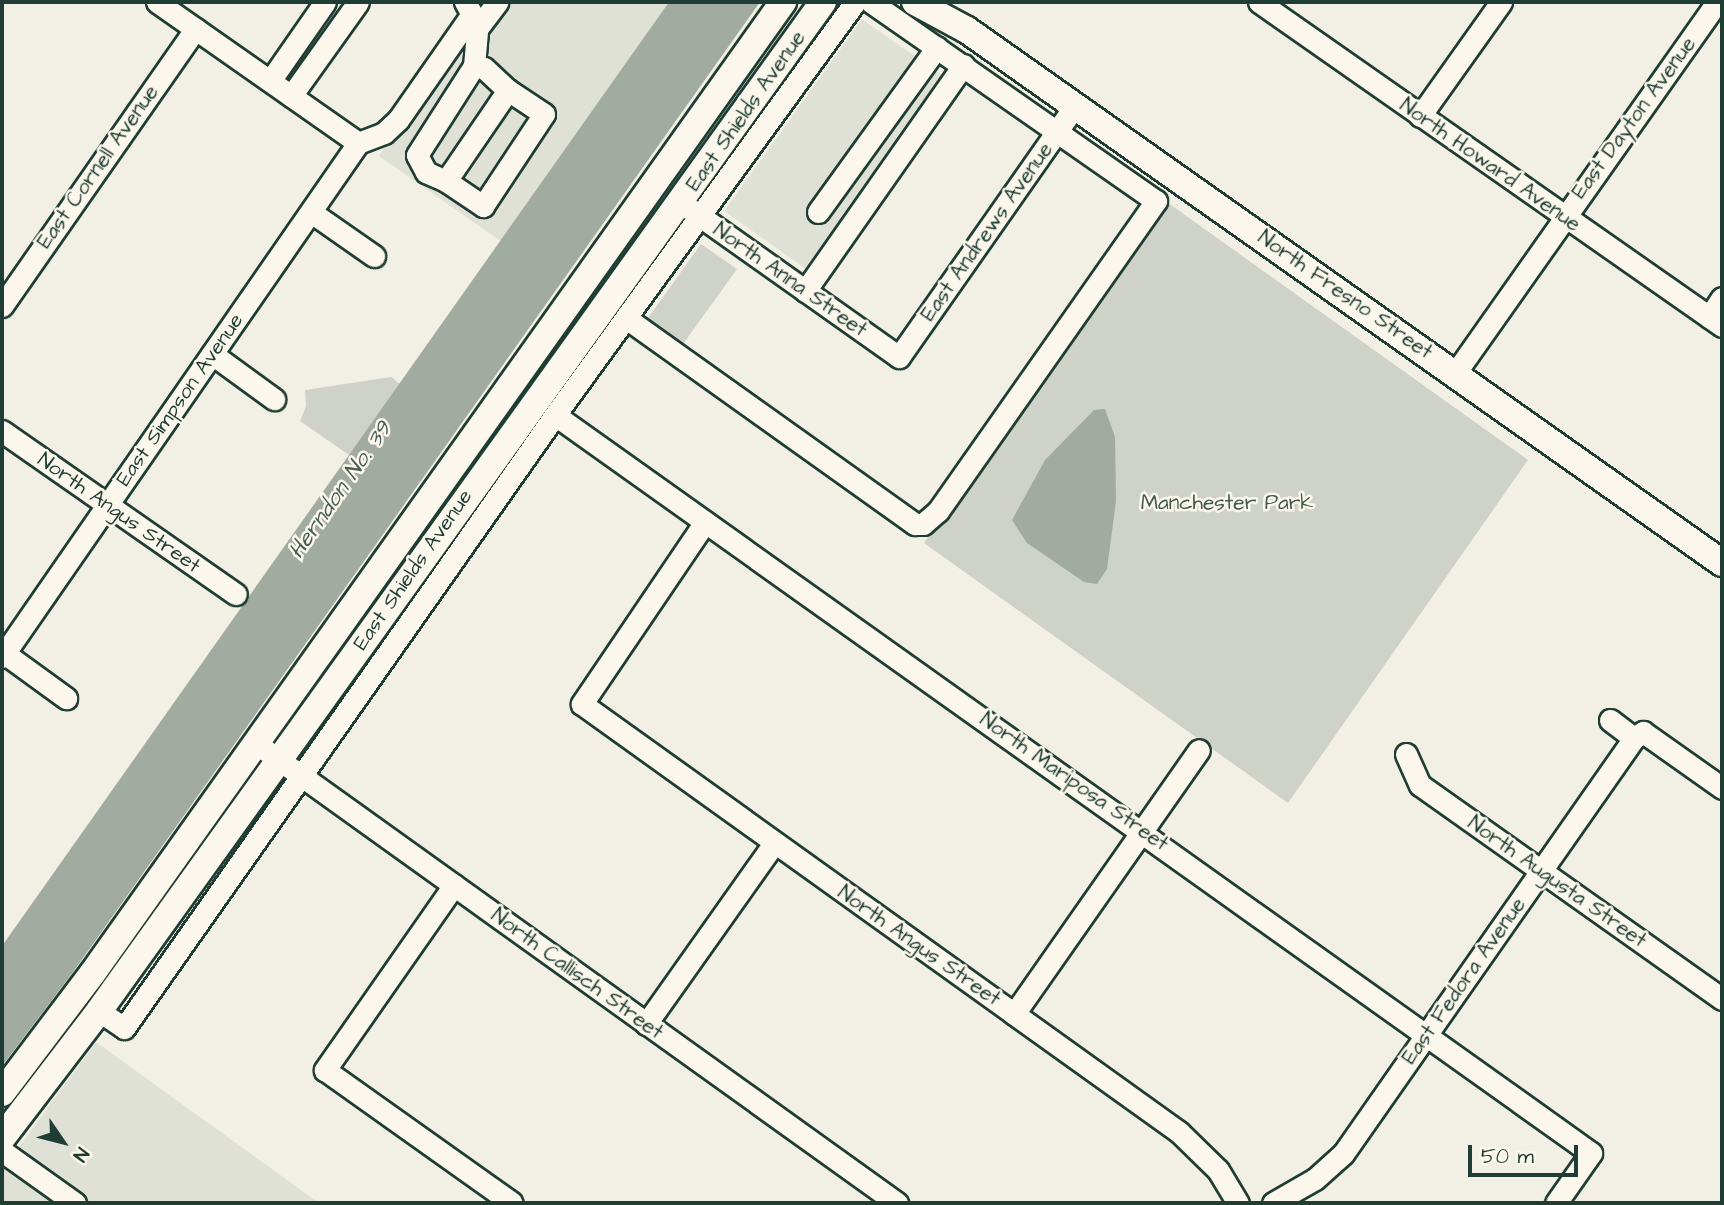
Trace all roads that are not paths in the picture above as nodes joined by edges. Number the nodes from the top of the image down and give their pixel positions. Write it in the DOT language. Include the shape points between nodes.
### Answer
graph roads {
  1 [pos="157,2"];
  2 [pos="325,2"];
  3 [pos="358,2"];
  4 [pos="465,2"];
  5 [pos="497,2"];
  6 [pos="783,2"];
  7 [pos="823,2"];
  8 [pos="855,2"];
  9 [pos="871,2"];
  10 [pos="915,2"];
  11 [pos="951,2"];
  12 [pos="1501,2"];
  13 [pos="1717,2"];
  14 [pos="1274,6"];
  15 [pos="195,29"];
  16 [pos="967,30"];
  17 [pos="937,47"];
  18 [pos="742,60"];
  19 [pos="963,65"];
  20 [pos="474,66"];
  21 [pos="270,81"];
  22 [pos="508,90"];
  23 [pos="291,96"];
  24 [pos="1074,107"];
  25 [pos="1420,116"];
  26 [pos="1057,132"];
  27 [pos="358,144"];
  28 [pos="846,173"];
  29 [pos="446,181"];
  30 [pos="875,194"];
  31 [pos="690,210"];
  32 [pos="311,212"];
  33 [pos="818,212"];
  34 [pos="1563,216"];
  35 [pos="374,256"];
  36 [pos="805,291"];
  37 [pos="1722,298"];
  38 [pos="2,306"];
  39 [pos="625,318"];
  40 [pos="1716,322"];
  41 [pos="212,354"];
  42 [pos="899,357"];
  43 [pos="1456,372"];
  44 [pos="274,399"];
  45 [pos="555,415"];
  46 [pos="2,431"];
  47 [pos="107,505"];
  48 [pos="705,522"];
  49 [pos="1722,563"];
  50 [pos="236,594"];
  51 [pos="3,655"];
  52 [pos="66,698"];
  53 [pos="1610,720"];
  54 [pos="1634,738"];
  55 [pos="257,744"];
  56 [pos="1199,750"];
  57 [pos="1406,754"];
  58 [pos="279,760"];
  59 [pos="302,776"];
  60 [pos="1720,781"];
  61 [pos="1143,830"];
  62 [pos="774,843"];
  63 [pos="1541,871"];
  64 [pos="454,886"];
  65 [pos="1722,999"];
  66 [pos="99,1011"];
  67 [pos="1014,1013"];
  68 [pos="646,1024"];
  69 [pos="1426,1034"];
  70 [pos="2,1093"];
  71 [pos="2,1138"];
  72 [pos="2,1151"];
  73 [pos="45,1195"];
  74 [pos="75,1203"];
  75 [pos="512,1203"];
  76 [pos="897,1203"];
  77 [pos="1238,1203"];
  78 [pos="1273,1203"];
  79 [pos="1556,1203"];
  1 -- 15 [label="street"];
  2 -- 21 [label="street"];
  3 -- 23 [label="street"];
  4 -- 27 [label="street" via="472,14 398,120 384,133"];
  5 -- 20 [label="street" via="477,29"];
  6 -- 18 [label="main road, East Shields Avenue"];
  7 -- 31 [label="main road, East Shields Avenue"];
  8 -- 31 [label="street"];
  9 -- 17 [label="street"];
  10 -- 16 [label="main road, North Fresno Street"];
  11 -- 16 [label="main road, North Fresno Street"];
  12 -- 25 [label="street"];
  13 -- 34 [label="street, East Dayton Avenue"];
  14 -- 25 [label="street, North Howard Avenue"];
  15 -- 21 [label="street"];
  15 -- 38 [label="street, East Cornell Avenue"];
  16 -- 24 [label="main road, North Fresno Street"];
  17 -- 19 [label="street"];
  17 -- 28 [label="street"];
  18 -- 31 [label="main road" via="720,113 674,184"];
  18 -- 55 [label="main road, East Shields Avenue"];
  19 -- 26 [label="street"];
  19 -- 30 [label="street"];
  20 -- 22 [label="street" via="484,68"];
  20 -- 29 [label="street" via="417,156 426,172"];
  21 -- 23 [label="street"];
  22 -- 29 [label="street"];
  22 -- 29 [label="street" via="544,114 484,206"];
  23 -- 27 [label="street"];
  24 -- 26 [label="street, East Andrews Avenue"];
  24 -- 43 [label="main road, North Fresno Street"];
  25 -- 34 [label="street, North Howard Avenue"];
  26 -- 39 [label="street" via="1156,201 938,511 923,524 915,524"];
  26 -- 42 [label="street, East Andrews Avenue"];
  27 -- 32 [label="street, East Simpson Avenue"];
  28 -- 30 [label="street"];
  28 -- 33 [label="street"];
  30 -- 36 [label="street"];
  31 -- 36 [label="street, North Anna Street"];
  31 -- 39 [label="street"];
  31 -- 58 [label="main road, East Shields Avenue" via="611,292"];
  32 -- 35 [label="street"];
  32 -- 41 [label="street, East Simpson Avenue"];
  34 -- 40 [label="street, North Howard Avenue"];
  34 -- 43 [label="street, East Dayton Avenue"];
  36 -- 42 [label="street, North Anna Street"];
  37 -- 40 [label="street"];
  39 -- 45 [label="street"];
  41 -- 44 [label="street"];
  41 -- 47 [label="street, East Simpson Avenue"];
  43 -- 49 [label="main road, North Fresno Street"];
  45 -- 48 [label="street, North Mariposa Street"];
  45 -- 59 [label="street"];
  46 -- 47 [label="street, North Angus Street"];
  47 -- 50 [label="street, North Angus Street"];
  47 -- 51 [label="street, East Simpson Avenue"];
  48 -- 61 [label="street, North Mariposa Street"];
  48 -- 62 [label="street, North Angus Street" via="582,704"];
  51 -- 52 [label="street"];
  53 -- 54 [label="street"];
  54 -- 60 [label="street" via="1643,732"];
  54 -- 63 [label="street, East Fedora Avenue"];
  55 -- 58 [label="street, North Callisch Street"];
  55 -- 70 [label="main road, East Shields Avenue"];
  56 -- 61 [label="street"];
  57 -- 63 [label="street, North Augusta Street" via="1420,785"];
  58 -- 59 [label="street, North Callisch Street"];
  58 -- 66 [label="main road, East Shields Avenue"];
  59 -- 64 [label="street, North Callisch Street"];
  59 -- 66 [label="street" via="124,1028"];
  61 -- 67 [label="street"];
  61 -- 69 [label="street, North Mariposa Street"];
  62 -- 67 [label="street, North Angus Street"];
  62 -- 68 [label="street"];
  63 -- 65 [label="street, North Augusta Street"];
  63 -- 69 [label="street, East Fedora Avenue"];
  64 -- 68 [label="street, North Callisch Street"];
  64 -- 75 [label="street" via="326,1070"];
  66 -- 71 [label="main road, East Shields Avenue"];
  67 -- 77 [label="street, North Angus Street" via="1200,1150"];
  68 -- 76 [label="street, North Callisch Street"];
  69 -- 78 [label="street, East Fedora Avenue" via="1343,1154 1315,1179"];
  69 -- 79 [label="street, North Mariposa Street" via="1591,1153"];
  72 -- 73 [label="street"];
  73 -- 74 [label="street"];
}
